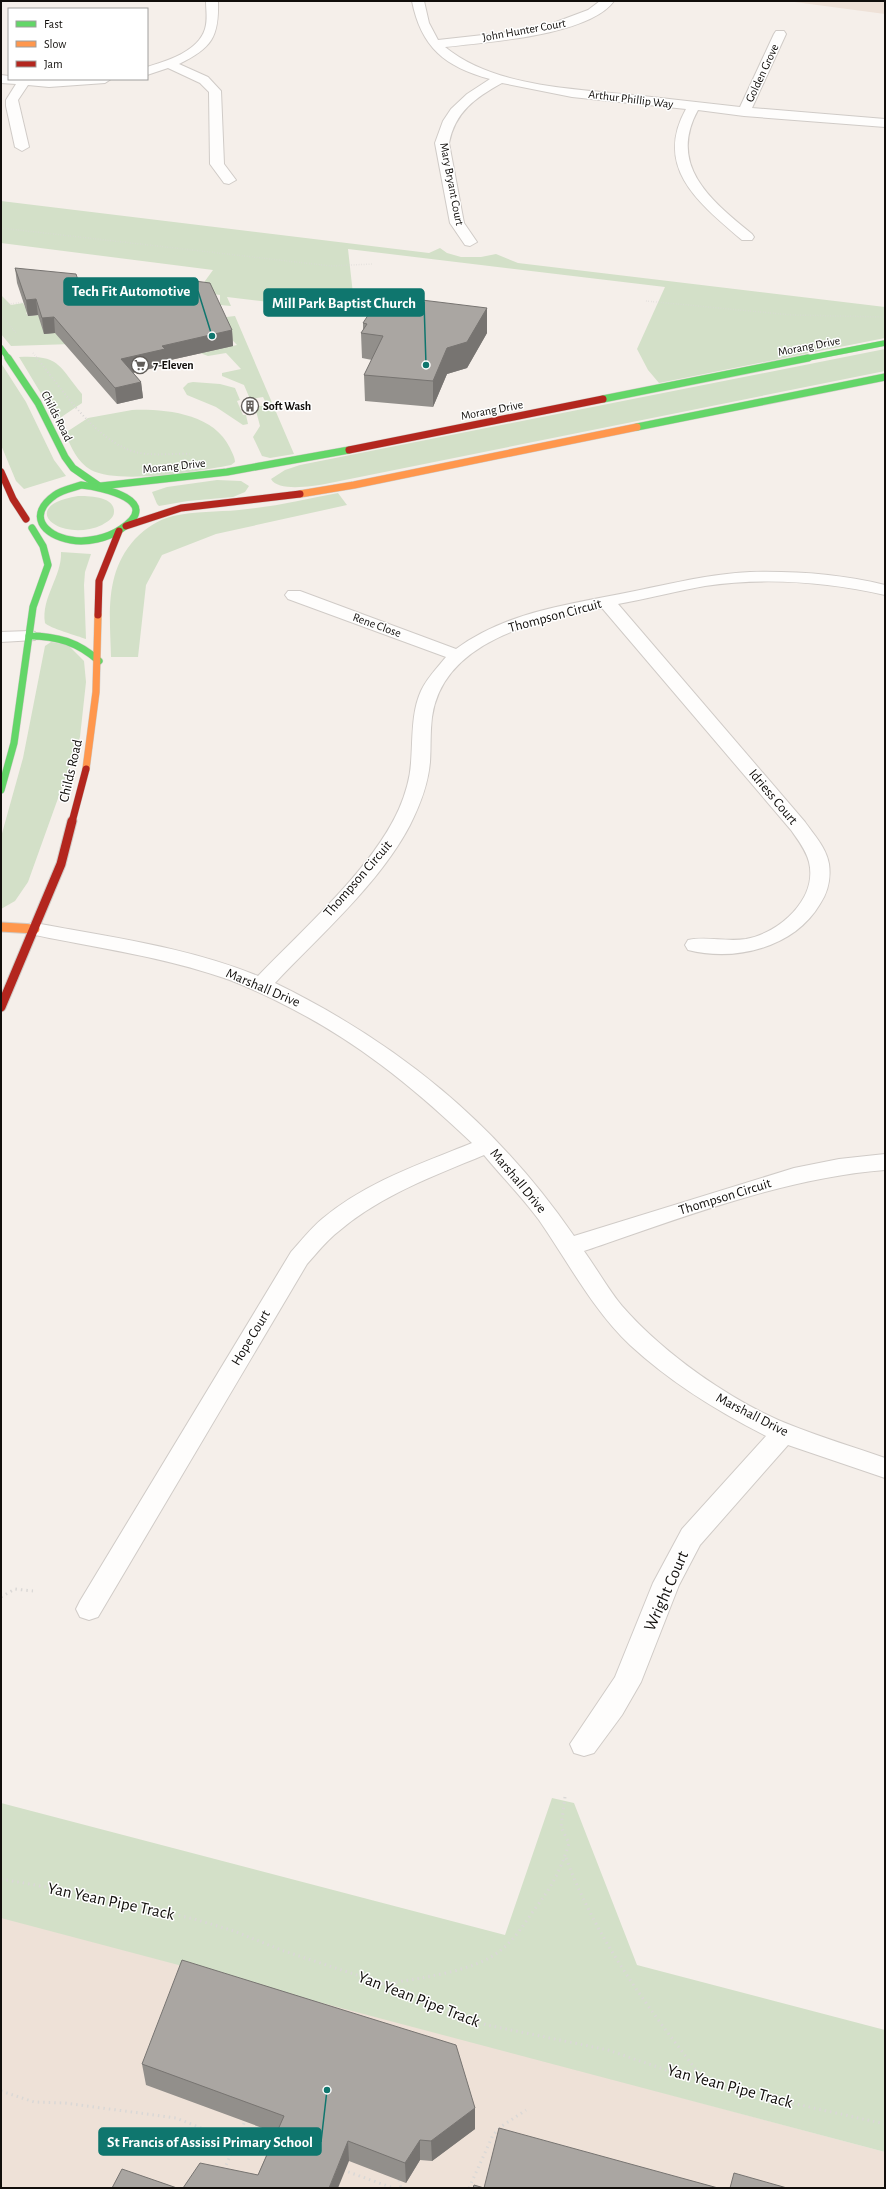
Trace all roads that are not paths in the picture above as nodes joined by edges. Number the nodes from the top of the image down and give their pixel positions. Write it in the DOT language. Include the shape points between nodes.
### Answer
graph roads {
  1 [pos="212,1"];
  2 [pos="418,1"];
  3 [pos="608,1"];
  4 [pos="780,34"];
  5 [pos="434,44"];
  6 [pos="168,63"];
  7 [pos="148,70"];
  8 [pos="501,78"];
  9 [pos="9,80"];
  10 [pos="94,80"];
  11 [pos="24,82"];
  12 [pos="694,106"];
  13 [pos="744,112"];
  14 [pos="885,123"];
  15 [pos="22,147"];
  16 [pos="229,180"];
  17 [pos="747,237"];
  18 [pos="470,242"];
  19 [pos="885,343"];
  20 [pos="1,348"];
  21 [pos="885,376"];
  22 [pos="1,472"];
  23 [pos="100,486"];
  24 [pos="261,487"];
  25 [pos="268,500"];
  26 [pos="26,519"];
  27 [pos="32,528"];
  28 [pos="122,528"];
  29 [pos="885,590"];
  30 [pos="294,595"];
  31 [pos="607,602"];
  32 [pos="29,636"];
  33 [pos="1,637"];
  34 [pos="460,656"];
  35 [pos="99,661"];
  36 [pos="1,790"];
  37 [pos="1,927"];
  38 [pos="27,939"];
  39 [pos="695,945"];
  40 [pos="261,985"];
  41 [pos="1,1007"];
  42 [pos="488,1145"];
  43 [pos="885,1162"];
  44 [pos="569,1247"];
  45 [pos="783,1433"];
  46 [pos="885,1468"];
  47 [pos="89,1609"];
  48 [pos="584,1744"];
  1 -- 6 [label="street" via="213,22 206,39 185,56"];
  2 -- 5 [label="street, Arthur Phillip Way" via="424,28"];
  3 -- 5 [label="street, John Hunter Court" via="590,14 556,26"];
  4 -- 13 [label="street, Golden Grove"];
  5 -- 8 [label="street, Arthur Phillip Way" via="460,62"];
  6 -- 7 [label="street"];
  6 -- 16 [label="street" via="204,80 215,92 217,164"];
  8 -- 12 [label="street, Arthur Phillip Way" via="554,90"];
  8 -- 18 [label="street, Mary Bryant Court" via="461,105 453,113 443,133 442,143 457,224"];
  9 -- 11 [label="street"];
  10 -- 11 [label="street"];
  11 -- 15 [label="street" via="12,100"];
  12 -- 13 [label="street, Arthur Phillip Way"];
  12 -- 17 [label="street" via="684,125 680,148 687,173 703,197"];
  13 -- 14 [label="street, Arthur Phillip Way"];
  19 -- 23 [label="main road, Morang Drive" via="253,471"];
  20 -- 23 [label="main road, Childs Road" via="38,403 64,457 73,468"];
  21 -- 25 [label="main road"];
  22 -- 26 [label="main road" via="13,499"];
  23 -- 26 [label="main road, Morang Drive" via="63,488 47,493 27,509"];
  23 -- 28 [label="main road, Childs Road" via="115,490 132,502 134,514"];
  24 -- 25 [label="main road"];
  25 -- 28 [label="main road" via="181,508"];
  26 -- 27 [label="main road"];
  27 -- 28 [label="main road" via="55,539 72,541 105,536"];
  27 -- 32 [label="main road" via="43,546 48,565 33,607"];
  28 -- 35 [label="main road, Childs Road" via="107,557 99,581"];
  29 -- 31 [label="street, Thompson Circuit" via="843,581 806,577 729,578 707,580"];
  30 -- 34 [label="street, Rene Close"];
  31 -- 34 [label="street, Thompson Circuit" via="546,616 505,629 478,641"];
  31 -- 39 [label="street, Idriess Court" via="798,826 813,846 819,863 820,881 816,897 794,924 776,935 750,944 722,947"];
  32 -- 33 [label="street"];
  32 -- 35 [label="main road" via="60,636 72,639 87,648"];
  32 -- 36 [label="main road" via="14,743"];
  34 -- 40 [label="street, Thompson Circuit" via="437,678 427,695 421,728 423,747 415,791 394,837 359,882"];
  35 -- 38 [label="main road, Childs Road" via="94,732 82,789 61,864"];
  37 -- 38 [label="main road"];
  38 -- 40 [label="street, Marshall Drive" via="114,946 174,956"];
  38 -- 41 [label="main road, Childs Road"];
  40 -- 42 [label="street, Marshall Drive" via="306,1007 394,1062 433,1093"];
  42 -- 44 [label="street, Marshall Drive" via="546,1213"];
  42 -- 47 [label="street, Hope Court" via="397,1184 351,1210 330,1224 299,1258"];
  43 -- 44 [label="street, Thompson Circuit" via="829,1168 754,1187"];
  44 -- 45 [label="street, Marshall Drive" via="613,1311 638,1338 700,1387"];
  45 -- 46 [label="street, Marshall Drive"];
  45 -- 48 [label="street, Wright Court" via="691,1536 666,1583 627,1682"];
}
